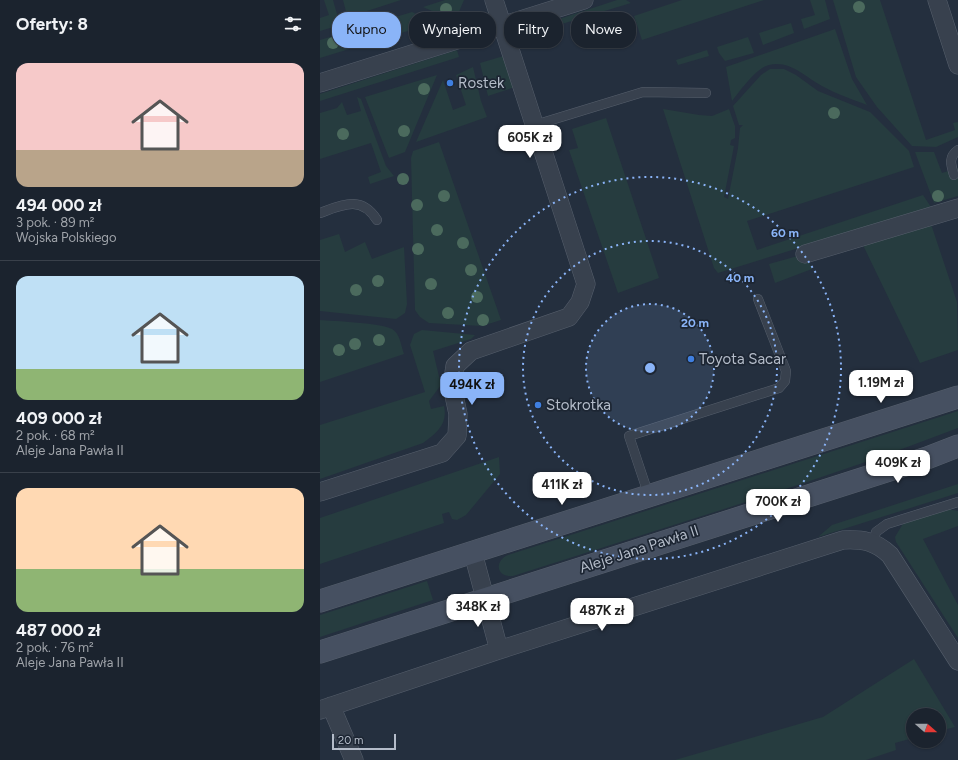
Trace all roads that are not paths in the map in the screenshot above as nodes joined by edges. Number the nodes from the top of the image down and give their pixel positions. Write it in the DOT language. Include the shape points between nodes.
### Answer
graph roads {
  1 [pos="494,0"];
  2 [pos="584,0"];
  3 [pos="937,0"];
  4 [pos="503,26"];
  5 [pos="958,65"];
  6 [pos="320,83"];
  7 [pos="706,92"];
  8 [pos="535,125"];
  9 [pos="958,150"];
  10 [pos="954,175"];
  11 [pos="958,208"];
  12 [pos="320,213"];
  13 [pos="377,220"];
  14 [pos="805,254"];
  15 [pos="758,299"];
  16 [pos="958,397"];
  17 [pos="958,446"];
  18 [pos="320,492"];
  19 [pos="649,496"];
  20 [pos="958,502"];
  21 [pos="873,543"];
  22 [pos="473,553"];
  23 [pos="486,598"];
  24 [pos="320,601"];
  25 [pos="499,650"];
  26 [pos="320,652"];
  27 [pos="958,661"];
  28 [pos="326,708"];
  29 [pos="354,760"];
  1 -- 4 [label="street"];
  2 -- 4 [label="street"];
  3 -- 5 [label="street"];
  4 -- 6 [label="street"];
  4 -- 8 [label="street"];
  7 -- 8 [label="lane" via="643,92"];
  8 -- 18 [label="street" via="586,284 580,302 569,318 471,351 455,366 452,386 458,414 457,436 442,453"];
  9 -- 10 [label="lane" via="953,153 950,163"];
  11 -- 14 [label="street"];
  12 -- 13 [label="lane" via="345,204 355,204 368,210"];
  15 -- 19 [label="lane" via="786,371 785,381 779,388 629,436"];
  16 -- 19 [label="main road"];
  17 -- 23 [label="main road, Aleje Jana Pawła II"];
  19 -- 22 [label="main road"];
  20 -- 21 [label="lane" via="887,524 876,532"];
  21 -- 25 [label="street" via="842,540"];
  21 -- 27 [label="street" via="890,555"];
  22 -- 23 [label="street"];
  22 -- 24 [label="main road"];
  23 -- 25 [label="street"];
  23 -- 26 [label="main road, Aleje Jana Pawła II"];
  25 -- 28 [label="street"];
  28 -- 29 [label="street"];
}
